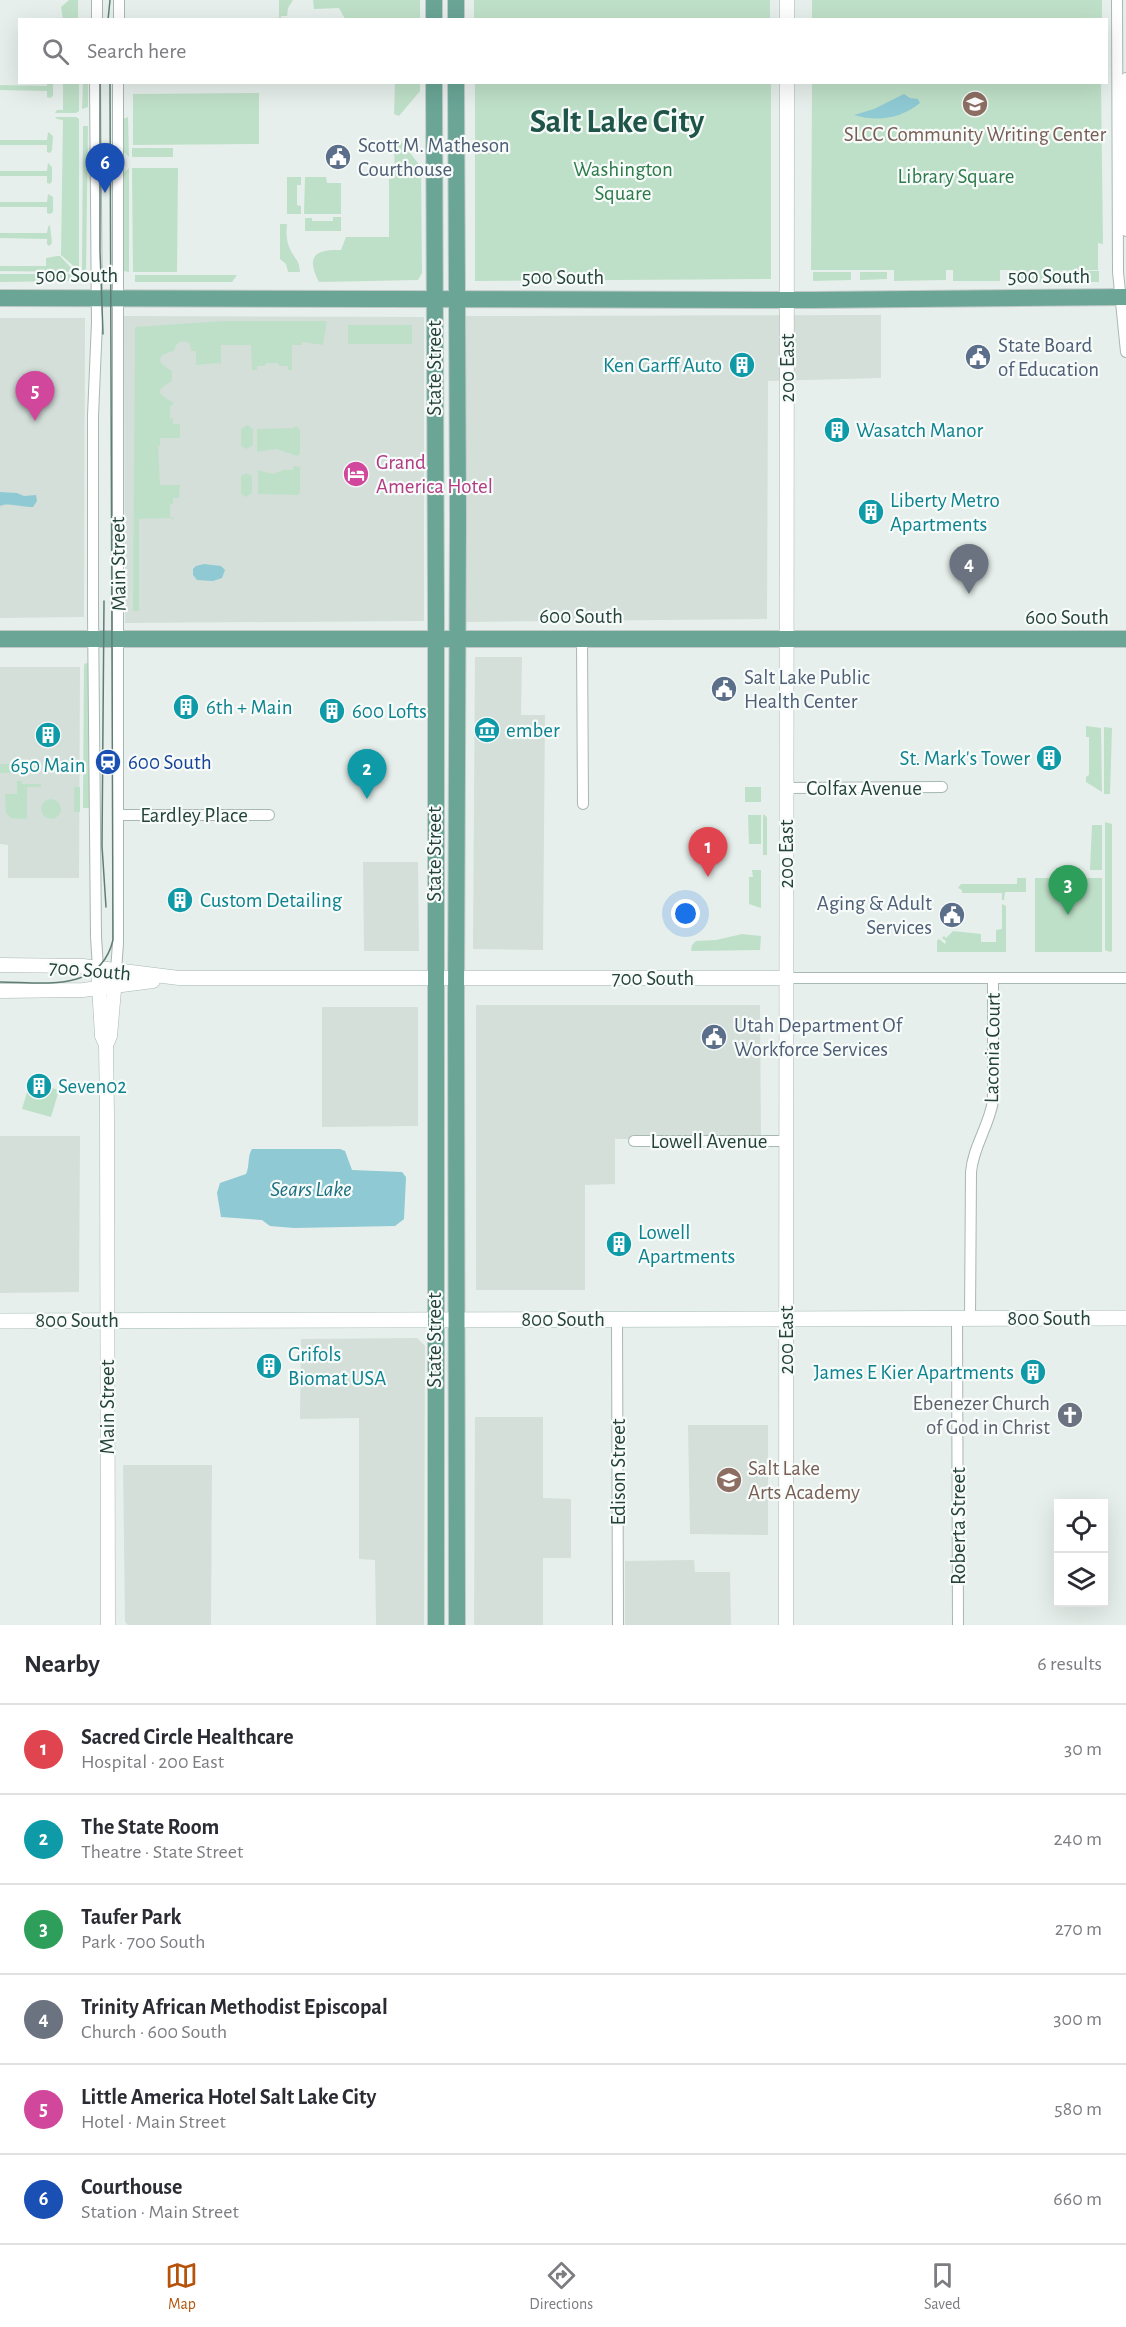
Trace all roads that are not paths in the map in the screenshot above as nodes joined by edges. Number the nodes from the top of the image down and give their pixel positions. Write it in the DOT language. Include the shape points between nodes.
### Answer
graph roads {
  1 [pos="97,0"];
  2 [pos="119,0"];
  3 [pos="434,0"];
  4 [pos="456,0"];
  5 [pos="787,0"];
  6 [pos="1117,0"];
  7 [pos="97,18"];
  8 [pos="119,18"];
  9 [pos="434,18"];
  10 [pos="456,18"];
  11 [pos="787,18"];
  12 [pos="1126,78"];
  13 [pos="95,84"];
  14 [pos="118,84"];
  15 [pos="434,84"];
  16 [pos="456,84"];
  17 [pos="787,84"];
  18 [pos="1126,101"];
  19 [pos="1126,231"];
  20 [pos="96,297"];
  21 [pos="118,297"];
  22 [pos="1123,297"];
  23 [pos="0,298"];
  24 [pos="433,298"];
  25 [pos="456,299"];
  26 [pos="787,300"];
  27 [pos="1126,352"];
  28 [pos="582,638"];
  29 [pos="0,639"];
  30 [pos="93,639"];
  31 [pos="119,639"];
  32 [pos="436,639"];
  33 [pos="457,639"];
  34 [pos="787,639"];
  35 [pos="1126,639"];
  36 [pos="942,787"];
  37 [pos="786,788"];
  38 [pos="583,804"];
  39 [pos="118,815"];
  40 [pos="269,815"];
  41 [pos="0,965"];
  42 [pos="98,968"];
  43 [pos="116,971"];
  44 [pos="179,978"];
  45 [pos="457,978"];
  46 [pos="785,978"];
  47 [pos="993,978"];
  48 [pos="1126,978"];
  49 [pos="436,979"];
  50 [pos="114,986"];
  51 [pos="99,988"];
  52 [pos="0,991"];
  53 [pos="106,1045"];
  54 [pos="990,1119"];
  55 [pos="634,1141"];
  56 [pos="785,1141"];
  57 [pos="964,1318"];
  58 [pos="1126,1318"];
  59 [pos="435,1319"];
  60 [pos="456,1319"];
  61 [pos="617,1319"];
  62 [pos="786,1319"];
  63 [pos="107,1320"];
  64 [pos="0,1321"];
  65 [pos="108,1625"];
  66 [pos="436,1625"];
  67 [pos="457,1625"];
  68 [pos="618,1625"];
  69 [pos="786,1625"];
  70 [pos="958,1625"];
  1 -- 7 [label="street"];
  2 -- 8 [label="street"];
  3 -- 9 [label="main road"];
  4 -- 10 [label="main road"];
  5 -- 11 [label="street"];
  6 -- 22 [label="street"];
  12 -- 18 [label="street"];
  13 -- 20 [label="street, Main Street"];
  14 -- 21 [label="street, Main Street"];
  15 -- 24 [label="main road, State Street"];
  16 -- 25 [label="main road, State Street"];
  17 -- 26 [label="street, 200 East"];
  18 -- 19 [label="street"];
  20 -- 21 [label="main road, 500 South"];
  20 -- 23 [label="main road, 500 South"];
  20 -- 30 [label="street, Main Street"];
  21 -- 24 [label="main road, 500 South"];
  21 -- 31 [label="street, Main Street"];
  22 -- 26 [label="main road, 500 South"];
  22 -- 27 [label="street"];
  24 -- 25 [label="main road, 500 South"];
  24 -- 32 [label="main road, State Street"];
  25 -- 26 [label="main road, 500 South"];
  25 -- 33 [label="main road, State Street"];
  26 -- 34 [label="street, 200 East"];
  28 -- 33 [label="main road, 600 South"];
  28 -- 34 [label="main road, 600 South"];
  28 -- 38 [label="street"];
  29 -- 30 [label="main road, 600 South"];
  30 -- 31 [label="main road, 600 South"];
  30 -- 42 [label="street, Main Street"];
  31 -- 32 [label="main road, 600 South"];
  31 -- 39 [label="street, Main Street"];
  32 -- 33 [label="main road, 600 South"];
  32 -- 49 [label="main road, State Street"];
  33 -- 45 [label="main road, State Street"];
  34 -- 35 [label="main road, 600 South"];
  34 -- 37 [label="street, 200 East"];
  36 -- 37 [label="street, Colfax Avenue"];
  37 -- 46 [label="street, 200 East"];
  39 -- 40 [label="street, Eardley Place"];
  39 -- 43 [label="street, Main Street"];
  41 -- 42 [label="street, 700 South"];
  42 -- 43 [label="street, 700 South"];
  42 -- 51 [label="street, Main Street"];
  43 -- 44 [label="street, 700 South"];
  43 -- 50 [label="street, Main Street"];
  44 -- 49 [label="street, 700 South"];
  44 -- 50 [label="street, 700 South"];
  45 -- 46 [label="street, 700 South"];
  45 -- 49 [label="street, 700 South"];
  45 -- 60 [label="main road, State Street"];
  46 -- 47 [label="street, 700 South"];
  46 -- 56 [label="street, 200 East"];
  47 -- 48 [label="street, 700 South"];
  47 -- 54 [label="street, Laconia Court"];
  49 -- 59 [label="main road, State Street"];
  50 -- 51 [label="street, 700 South"];
  50 -- 53 [label="street, Main Street"];
  51 -- 52 [label="street, 700 South"];
  51 -- 53 [label="street, Main Street"];
  53 -- 63 [label="street, Main Street"];
  54 -- 57 [label="street, Roberta Street" via="971,1163"];
  55 -- 56 [label="street, Lowell Avenue"];
  56 -- 62 [label="street, 200 East"];
  57 -- 58 [label="main road, 800 South"];
  57 -- 62 [label="main road, 800 South"];
  57 -- 70 [label="street, Roberta Street"];
  59 -- 60 [label="main road, 800 South"];
  59 -- 63 [label="main road, 800 South"];
  59 -- 66 [label="main road, State Street"];
  60 -- 61 [label="main road, 800 South"];
  60 -- 67 [label="main road, State Street"];
  61 -- 62 [label="main road, 800 South"];
  61 -- 68 [label="street, Edison Street"];
  62 -- 69 [label="street, 200 East"];
  63 -- 64 [label="main road, 800 South"];
  63 -- 65 [label="street, Main Street"];
}
